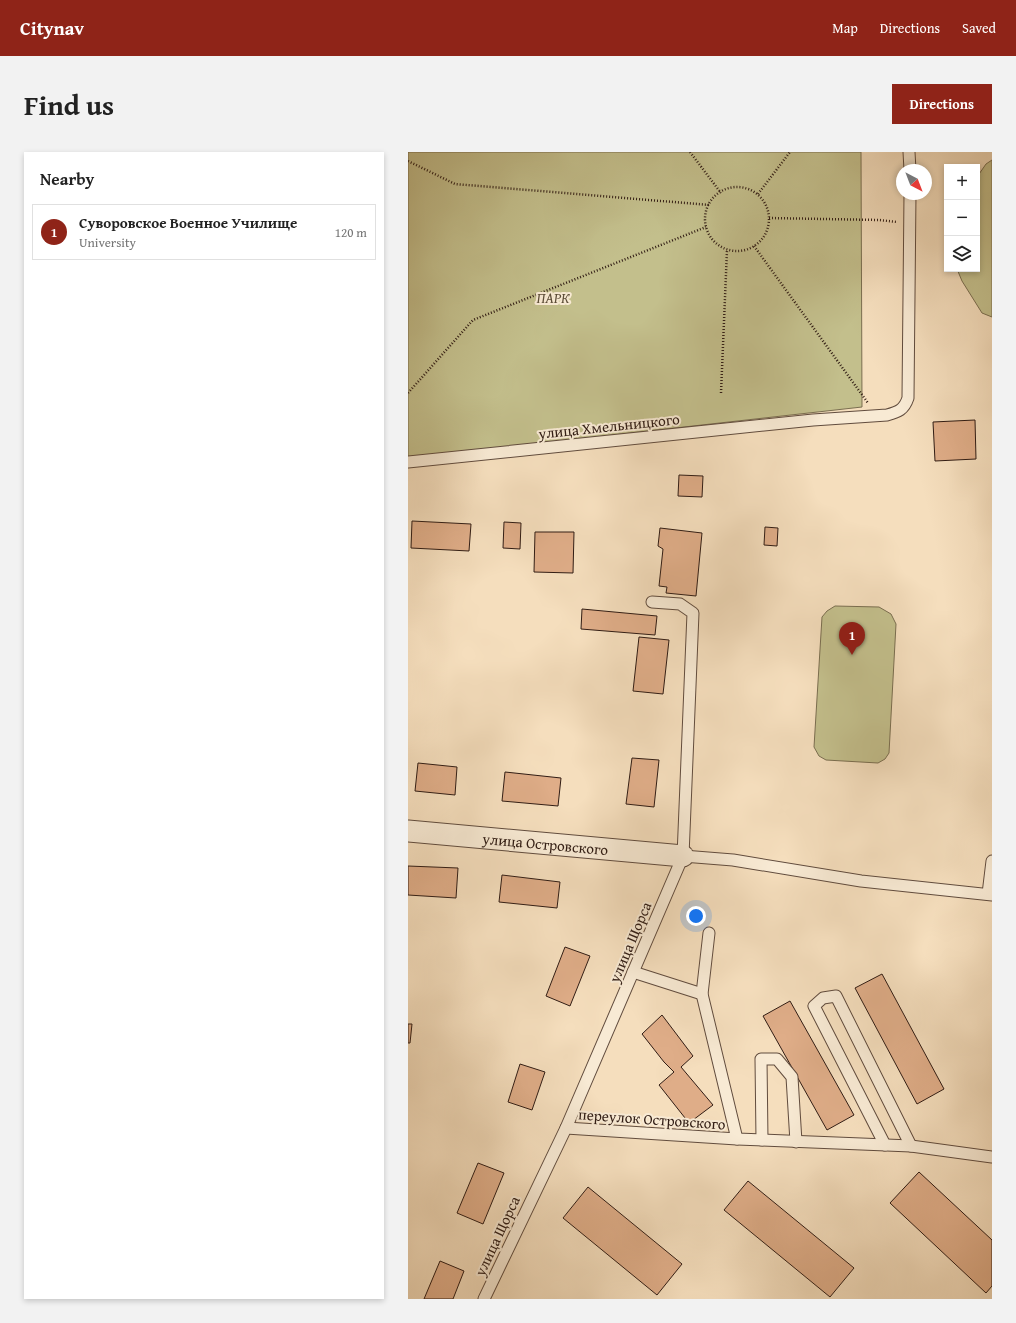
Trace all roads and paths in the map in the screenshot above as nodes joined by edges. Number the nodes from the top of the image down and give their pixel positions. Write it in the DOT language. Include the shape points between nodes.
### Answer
graph roads {
  1 [pos="690,152"];
  2 [pos="790,152"];
  3 [pos="910,152"];
  4 [pos="408,161"];
  5 [pos="910,164"];
  6 [pos="721,193"];
  7 [pos="758,194"];
  8 [pos="910,200"];
  9 [pos="710,205"];
  10 [pos="769,218"];
  11 [pos="910,224"];
  12 [pos="706,227"];
  13 [pos="754,246"];
  14 [pos="727,250"];
  15 [pos="408,393"];
  16 [pos="721,394"];
  17 [pos="877,416"];
  18 [pos="408,462"];
  19 [pos="652,602"];
  20 [pos="408,831"];
  21 [pos="683,856"];
  22 [pos="992,861"];
  23 [pos="990,895"];
  24 [pos="709,933"];
  25 [pos="633,972"];
  26 [pos="702,994"];
  27 [pos="566,1128"];
  28 [pos="738,1139"];
  29 [pos="762,1140"];
  30 [pos="796,1142"];
  31 [pos="884,1145"];
  32 [pos="911,1146"];
  33 [pos="992,1157"];
  34 [pos="484,1299"];
  1 -- 6 [label="path"];
  2 -- 7 [label="path"];
  3 -- 5 [label="lane"];
  4 -- 9 [label="path" via="455,184"];
  6 -- 7 [label="path" via="737,188 748,189"];
  6 -- 9 [label="path"];
  7 -- 10 [label="path" via="767,207"];
  8 -- 11 [label="lane, улица Хмельницкого"];
  9 -- 12 [label="path"];
  10 -- 11 [label="path" via="880,220"];
  10 -- 13 [label="path" via="766,234"];
  11 -- 17 [label="lane, улица Хмельницкого" via="908,398 906,406 898,412"];
  12 -- 14 [label="path" via="713,241"];
  12 -- 15 [label="path" via="473,320"];
  13 -- 14 [label="path" via="744,250"];
  13 -- 17 [label="path"];
  14 -- 16 [label="path"];
  17 -- 18 [label="lane, улица Хмельницкого" via="813,420"];
  19 -- 21 [label="lane, улица Щорса" via="680,604 693,613"];
  20 -- 21 [label="street, улица Островского"];
  21 -- 23 [label="lane" via="733,860 861,881"];
  21 -- 25 [label="lane, улица Щорса"];
  22 -- 23 [label="lane"];
  24 -- 26 [label="lane, переулок Островского"];
  25 -- 26 [label="lane"];
  25 -- 27 [label="lane, улица Щорса"];
  26 -- 28 [label="lane, переулок Островского"];
  27 -- 28 [label="lane, переулок Островского"];
  27 -- 34 [label="lane, улица Щорса"];
  28 -- 29 [label="lane, переулок Островского"];
  29 -- 30 [label="lane, переулок Островского"];
  29 -- 30 [label="lane" via="761,1059 777,1059 792,1077"];
  30 -- 31 [label="lane, переулок Островского"];
  31 -- 32 [label="lane, переулок Островского"];
  31 -- 32 [label="lane" via="814,1006 823,998 836,996"];
  32 -- 33 [label="lane, переулок Островского"];
}
